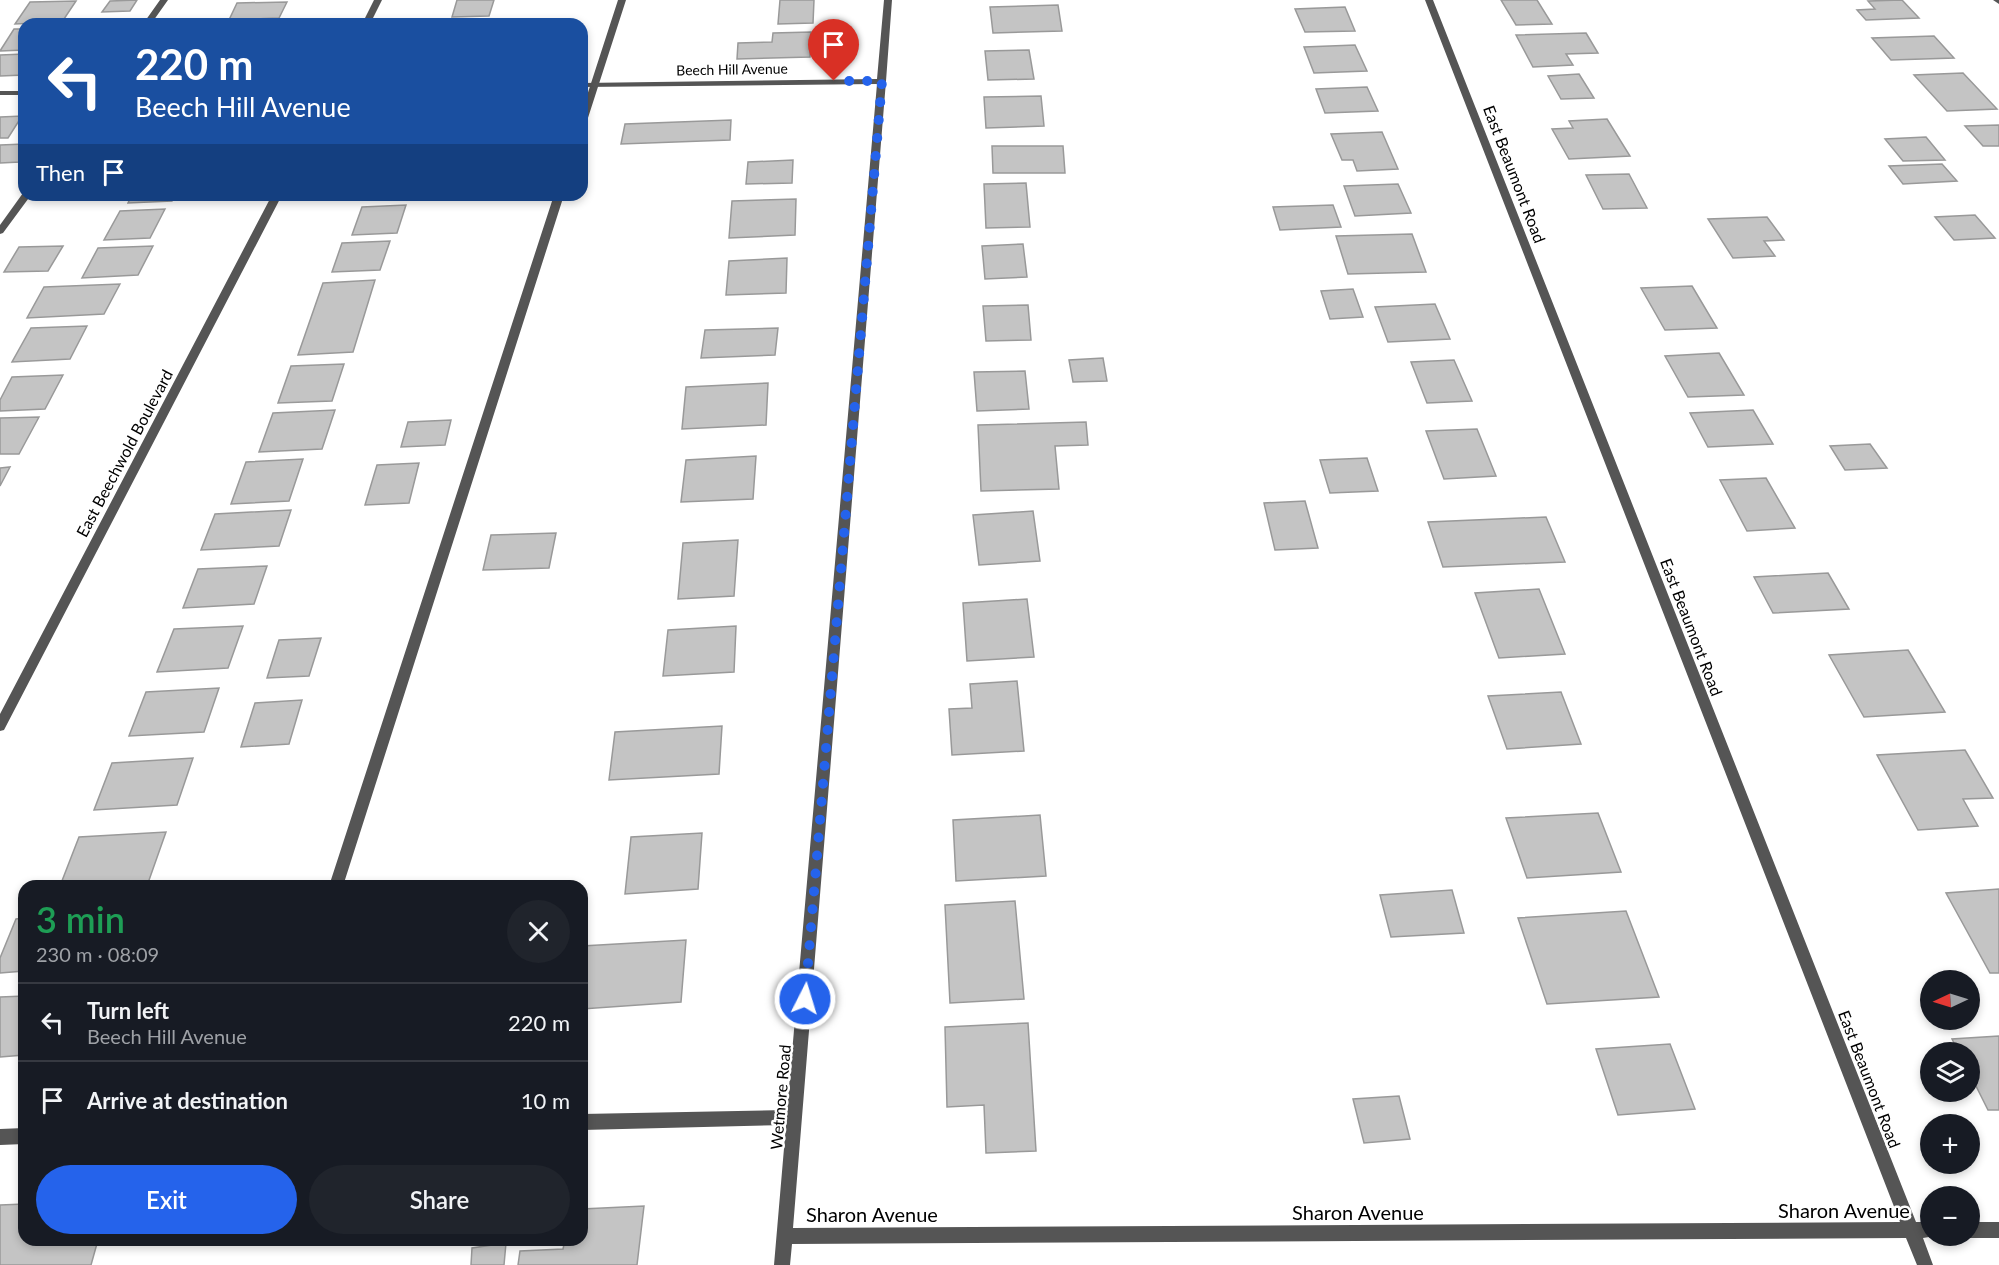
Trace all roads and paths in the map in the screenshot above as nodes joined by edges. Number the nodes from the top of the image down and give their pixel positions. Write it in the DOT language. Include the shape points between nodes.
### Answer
graph roads {
  1 [pos="164,0"];
  2 [pos="378,0"];
  3 [pos="622,0"];
  4 [pos="888,0"];
  5 [pos="1429,0"];
  6 [pos="151,18"];
  7 [pos="369,18"];
  8 [pos="882,81"];
  9 [pos="588,85"];
  10 [pos="595,85"];
  11 [pos="0,93"];
  12 [pos="18,93"];
  13 [pos="588,106"];
  14 [pos="22,201"];
  15 [pos="274,201"];
  16 [pos="557,201"];
  17 [pos="0,231"];
  18 [pos="0,726"];
  19 [pos="338,880"];
  20 [pos="795,1117"];
  21 [pos="588,1122"];
  22 [pos="18,1136"];
  23 [pos="0,1137"];
  24 [pos="1912,1230"];
  25 [pos="1920,1230"];
  26 [pos="1980,1230"];
  27 [pos="1999,1230"];
  28 [pos="785,1236"];
  29 [pos="782,1265"];
  30 [pos="1925,1265"];
  1 -- 6 [label="street"];
  2 -- 7 [label="street"];
  3 -- 10 [label="street"];
  4 -- 8 [label="street, Wetmore Road"];
  5 -- 24 [label="street, East Beaumont Road"];
  8 -- 10 [label="street, Beech Hill Avenue"];
  8 -- 20 [label="street, Wetmore Road"];
  9 -- 10 [label="street, Beech Hill Avenue"];
  10 -- 13 [label="street"];
  11 -- 12 [label="street"];
  14 -- 17 [label="street"];
  15 -- 18 [label="street, East Beechwold Boulevard"];
  16 -- 19 [label="street"];
  20 -- 21 [label="street"];
  20 -- 28 [label="street, Wetmore Road"];
  22 -- 23 [label="street"];
  24 -- 25 [label="street, Sharon Avenue"];
  24 -- 28 [label="street, Sharon Avenue"];
  24 -- 30 [label="street, East Beaumont Road"];
  26 -- 27 [label="street"];
  28 -- 29 [label="street, Wetmore Road"];
}
